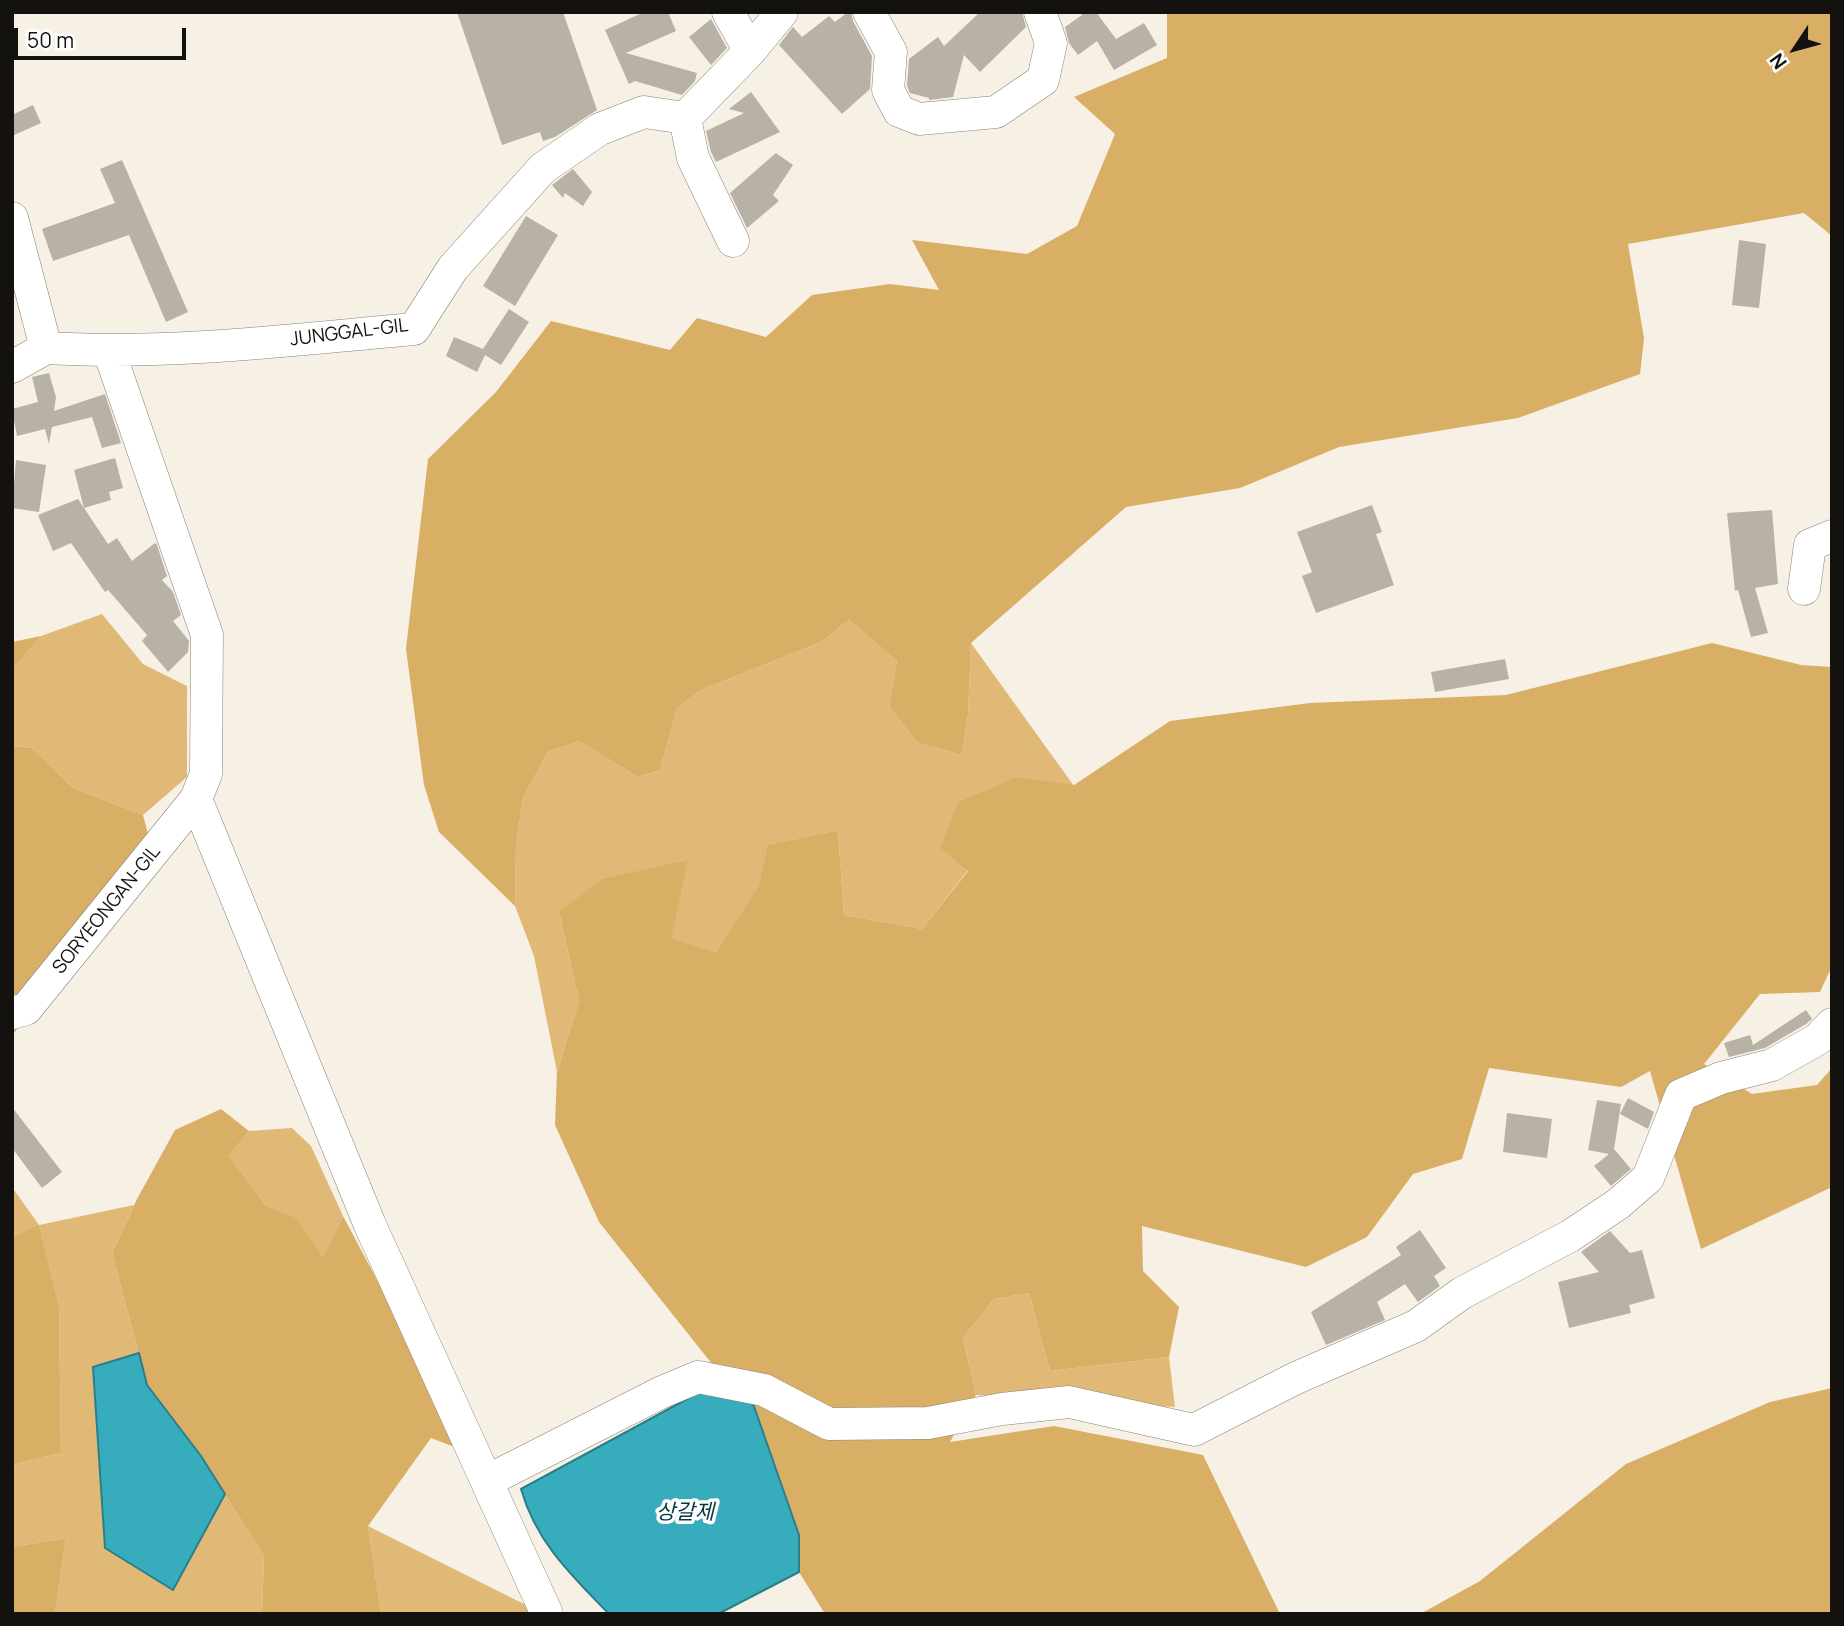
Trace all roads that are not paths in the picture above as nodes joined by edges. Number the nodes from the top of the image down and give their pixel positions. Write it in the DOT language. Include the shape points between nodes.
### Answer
graph roads {
  1 [pos="728,12"];
  2 [pos="782,12"];
  3 [pos="869,12"];
  4 [pos="1040,12"];
  5 [pos="750,51"];
  6 [pos="685,118"];
  7 [pos="12,218"];
  8 [pos="733,241"];
  9 [pos="18,267"];
  10 [pos="46,348"];
  11 [pos="109,351"];
  12 [pos="12,367"];
  13 [pos="1832,536"];
  14 [pos="1804,589"];
  15 [pos="196,799"];
  16 [pos="12,1013"];
  17 [pos="1832,1024"];
  18 [pos="486,1481"];
  19 [pos="548,1614"];
  1 -- 5 [label="street"];
  2 -- 5 [label="street"];
  3 -- 4 [label="street" via="891,52 888,90 899,111 919,119 996,111 1043,80 1051,43"];
  5 -- 6 [label="street"];
  6 -- 8 [label="street" via="693,158"];
  6 -- 11 [label="street, JUNGGAL-GIL" via="644,112 600,129 543,167 453,268 414,329 178,350"];
  7 -- 9 [label="street"];
  9 -- 10 [label="street"];
  10 -- 11 [label="street, JUNGGAL-GIL"];
  10 -- 12 [label="street"];
  11 -- 15 [label="street" via="207,635 206,774"];
  13 -- 14 [label="street" via="1810,545"];
  15 -- 16 [label="street, SORYEONGAN-GIL" via="26,1009"];
  15 -- 18 [label="street" via="370,1225"];
  17 -- 18 [label="street" via="1818,1039 1772,1065 1721,1078 1681,1096 1648,1178 1570,1236 1462,1293 1416,1326 1296,1378 1194,1430 1069,1402 929,1423 829,1424 764,1390 698,1377"];
  18 -- 19 [label="street"];
}
